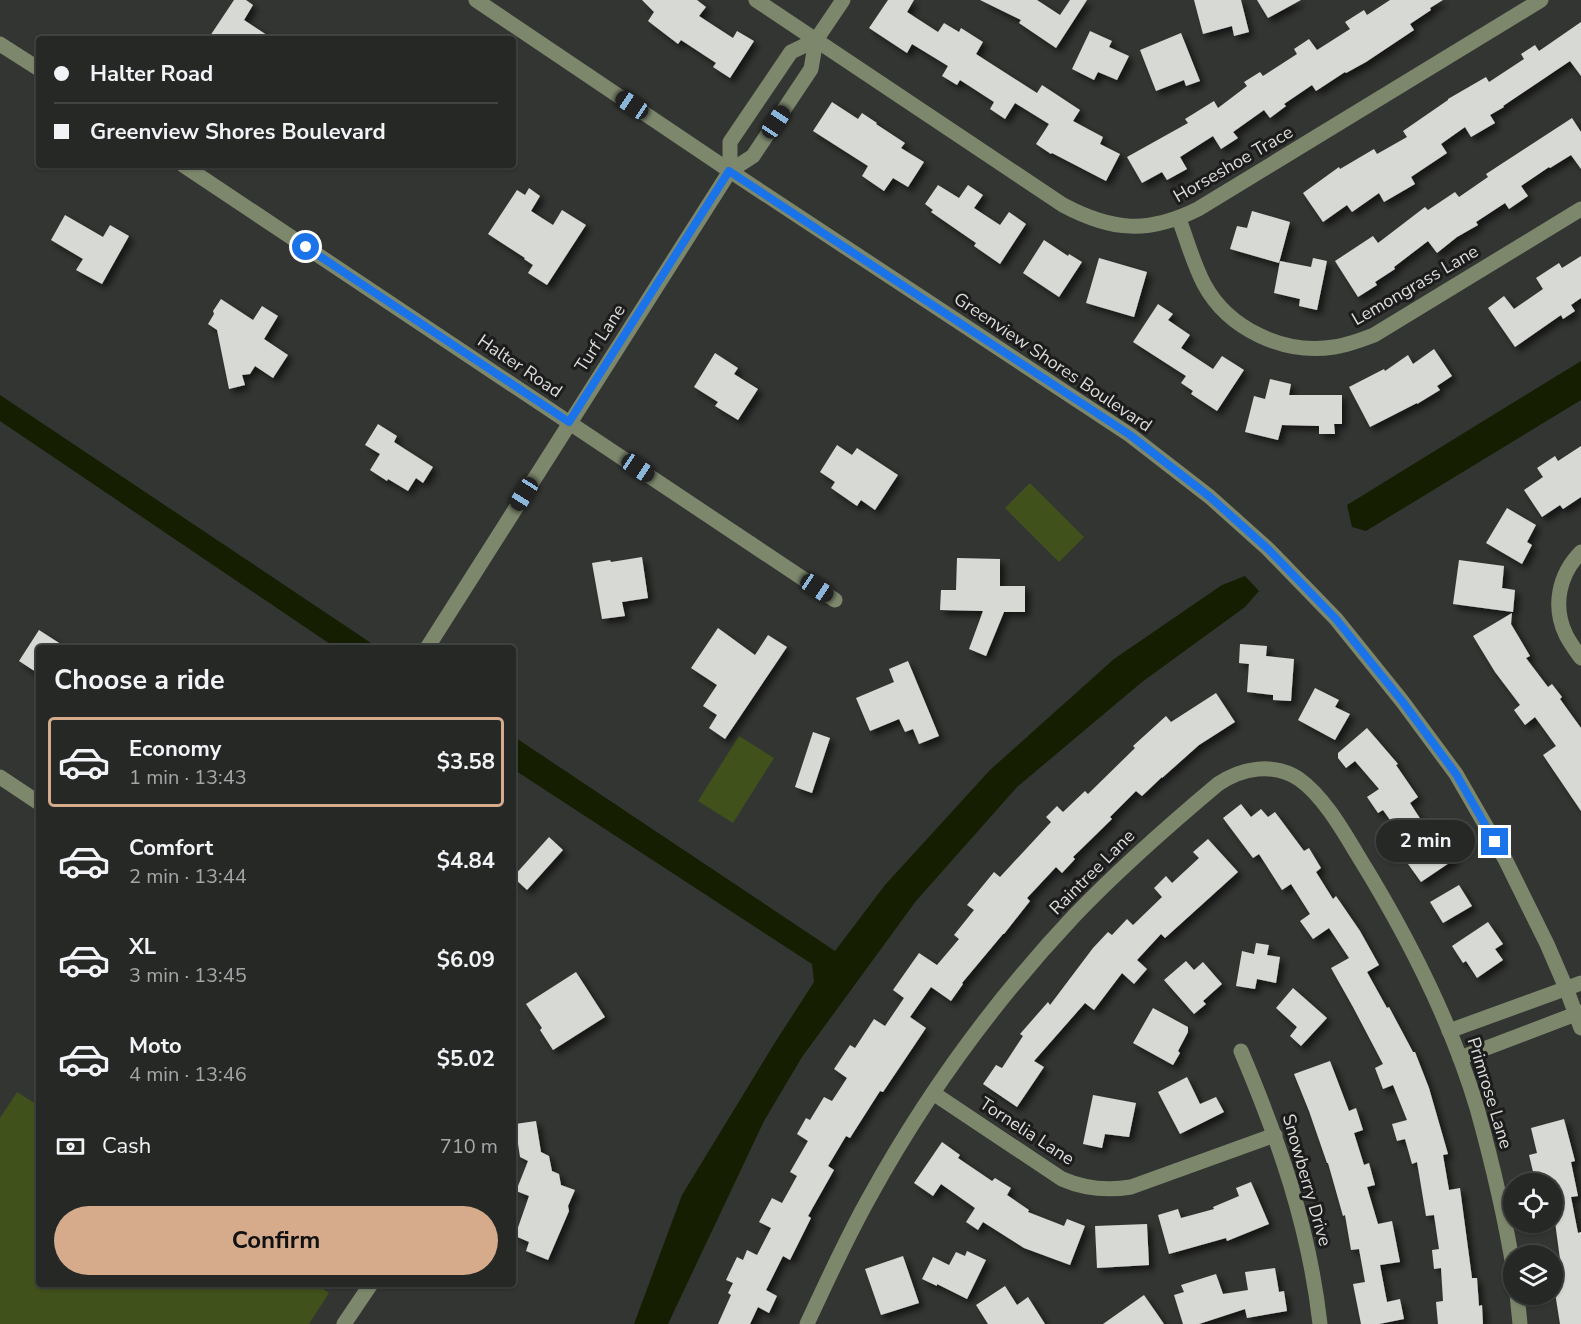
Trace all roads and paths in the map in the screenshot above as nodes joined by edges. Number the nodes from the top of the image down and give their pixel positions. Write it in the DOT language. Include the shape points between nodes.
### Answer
graph roads {
  1 [pos="476,0"];
  2 [pos="756,0"];
  3 [pos="843,0"];
  4 [pos="1541,0"];
  5 [pos="816,40"];
  6 [pos="0,44"];
  7 [pos="36,67"];
  8 [pos="188,168"];
  9 [pos="729,171"];
  10 [pos="1581,209"];
  11 [pos="1179,219"];
  12 [pos="569,422"];
  13 [pos="1581,552"];
  14 [pos="835,600"];
  15 [pos="429,645"];
  16 [pos="1581,658"];
  17 [pos="0,777"];
  18 [pos="36,800"];
  19 [pos="1574,985"];
  20 [pos="1579,1018"];
  21 [pos="1449,1031"];
  22 [pos="1240,1051"];
  23 [pos="1460,1058"];
  24 [pos="933,1093"];
  25 [pos="1275,1136"];
  26 [pos="1510,1245"];
  27 [pos="369,1287"];
  28 [pos="1518,1305"];
  29 [pos="344,1324"];
  30 [pos="807,1324"];
  31 [pos="1320,1324"];
  32 [pos="1520,1324"];
  1 -- 9 [label="street, Greenview Shores Boulevard"];
  2 -- 5 [label="street, Horseshoe Trace"];
  3 -- 5 [label="street"];
  4 -- 11 [label="street, Horseshoe Trace"];
  5 -- 9 [label="street, Turf Lane" via="812,69 753,156"];
  5 -- 9 [label="street, Turf Lane" via="791,52 730,142"];
  5 -- 11 [label="street, Horseshoe Trace" via="1082,216 1124,226"];
  6 -- 7 [label="street"];
  8 -- 12 [label="street, Halter Road"];
  9 -- 12 [label="street, Turf Lane"];
  9 -- 19 [label="street, Greenview Shores Boulevard" via="1130,435 1210,497 1268,549 1336,619 1456,774 1505,859 1547,944"];
  10 -- 11 [label="street, Lemongrass Lane" via="1374,335 1333,348 1311,349 1269,340 1232,318 1205,285"];
  12 -- 14 [label="street, Halter Road"];
  12 -- 15 [label="street, Turf Lane"];
  13 -- 16 [label="street" via="1563,578 1558,602 1566,636"];
  17 -- 18 [label="street"];
  19 -- 20 [label="street, Greenview Shores Boulevard"];
  19 -- 21 [label="street"];
  20 -- 23 [label="street"];
  21 -- 23 [label="street, Primrose Lane"];
  21 -- 24 [label="street, Raintree Lane" via="1381,892 1320,798 1286,773 1251,770 1218,784 1150,842 1074,916 982,1024"];
  22 -- 25 [label="street, Snowberry Drive"];
  23 -- 26 [label="street, Primrose Lane"];
  24 -- 25 [label="street, Tornelia Lane" via="1052,1173 1073,1184 1096,1189 1131,1187"];
  24 -- 30 [label="street, Raintree Lane" via="868,1198"];
  25 -- 31 [label="street, Snowberry Drive" via="1307,1247"];
  27 -- 29 [label="street"];
  28 -- 32 [label="street"];
}
